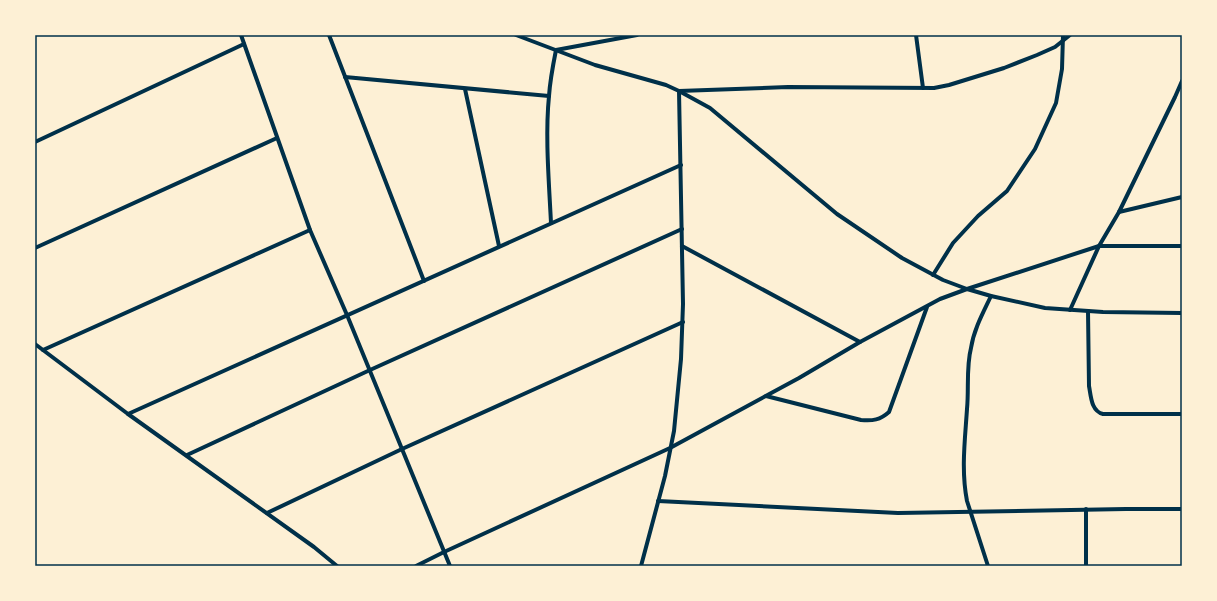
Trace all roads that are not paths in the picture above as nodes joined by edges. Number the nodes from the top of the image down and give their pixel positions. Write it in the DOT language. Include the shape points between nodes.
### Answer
graph roads {
  1 [pos="241,35"];
  2 [pos="329,35"];
  3 [pos="516,35"];
  4 [pos="637,35"];
  5 [pos="916,35"];
  6 [pos="1063,35"];
  7 [pos="1070,35"];
  8 [pos="1063,41"];
  9 [pos="244,44"];
  10 [pos="556,50"];
  11 [pos="345,77"];
  12 [pos="1182,81"];
  13 [pos="923,88"];
  14 [pos="465,89"];
  15 [pos="679,91"];
  16 [pos="549,96"];
  17 [pos="277,138"];
  18 [pos="35,142"];
  19 [pos="681,164"];
  20 [pos="1182,197"];
  21 [pos="1119,212"];
  22 [pos="551,223"];
  23 [pos="310,230"];
  24 [pos="682,230"];
  25 [pos="499,246"];
  26 [pos="682,246"];
  27 [pos="1099,246"];
  28 [pos="1182,246"];
  29 [pos="35,248"];
  30 [pos="933,275"];
  31 [pos="424,280"];
  32 [pos="967,289"];
  33 [pos="990,296"];
  34 [pos="927,306"];
  35 [pos="1070,310"];
  36 [pos="1088,311"];
  37 [pos="1182,314"];
  38 [pos="347,315"];
  39 [pos="683,322"];
  40 [pos="860,342"];
  41 [pos="35,344"];
  42 [pos="43,350"];
  43 [pos="370,370"];
  44 [pos="766,396"];
  45 [pos="128,414"];
  46 [pos="1182,414"];
  47 [pos="670,448"];
  48 [pos="402,449"];
  49 [pos="187,455"];
  50 [pos="658,501"];
  51 [pos="1086,509"];
  52 [pos="1182,509"];
  53 [pos="969,512"];
  54 [pos="267,513"];
  55 [pos="444,552"];
  56 [pos="337,566"];
  57 [pos="416,566"];
  58 [pos="450,566"];
  59 [pos="641,566"];
  60 [pos="988,566"];
  61 [pos="1086,566"];
  1 -- 9 [label="street"];
  2 -- 11 [label="street"];
  3 -- 10 [label="street"];
  4 -- 10 [label="street"];
  5 -- 13 [label="street"];
  6 -- 8 [label="street"];
  7 -- 8 [label="street"];
  8 -- 13 [label="street" via="1049,50 1004,68 949,85"];
  8 -- 30 [label="street" via="1062,69 1056,103 1035,149 1007,192 978,216 954,243"];
  9 -- 17 [label="street"];
  9 -- 18 [label="street"];
  10 -- 15 [label="street"];
  10 -- 16 [label="street"];
  11 -- 14 [label="street"];
  11 -- 31 [label="street"];
  12 -- 21 [label="street"];
  13 -- 15 [label="street" via="788,87"];
  14 -- 16 [label="street"];
  14 -- 25 [label="street"];
  15 -- 19 [label="street"];
  15 -- 30 [label="street" via="710,108 838,214 902,258"];
  16 -- 22 [label="street" via="548,178"];
  17 -- 23 [label="street"];
  17 -- 29 [label="street"];
  19 -- 22 [label="street"];
  19 -- 24 [label="street"];
  20 -- 21 [label="street"];
  21 -- 27 [label="street"];
  22 -- 25 [label="street"];
  23 -- 38 [label="street"];
  23 -- 42 [label="street"];
  24 -- 26 [label="street"];
  24 -- 43 [label="street"];
  25 -- 31 [label="street"];
  26 -- 39 [label="street"];
  26 -- 40 [label="street"];
  27 -- 28 [label="street"];
  27 -- 32 [label="street"];
  27 -- 35 [label="street"];
  30 -- 32 [label="street"];
  31 -- 38 [label="street"];
  32 -- 33 [label="street"];
  32 -- 34 [label="street"];
  33 -- 35 [label="street"];
  33 -- 53 [label="street" via="970,349 964,446 965,490"];
  34 -- 40 [label="street"];
  34 -- 44 [label="street" via="889,412 882,418 872,421 861,420"];
  35 -- 36 [label="street"];
  36 -- 37 [label="street"];
  36 -- 46 [label="street" via="1089,386 1095,410 1109,414"];
  38 -- 43 [label="street"];
  38 -- 45 [label="street"];
  39 -- 47 [label="street" via="674,431"];
  39 -- 48 [label="street"];
  40 -- 44 [label="street"];
  41 -- 42 [label="street"];
  42 -- 45 [label="street"];
  43 -- 48 [label="street"];
  43 -- 49 [label="street"];
  44 -- 47 [label="street"];
  45 -- 49 [label="street"];
  47 -- 50 [label="street"];
  47 -- 55 [label="street"];
  48 -- 54 [label="street"];
  48 -- 55 [label="street"];
  49 -- 54 [label="street"];
  50 -- 53 [label="street" via="898,513"];
  50 -- 59 [label="street"];
  51 -- 52 [label="street"];
  51 -- 53 [label="street"];
  51 -- 61 [label="street"];
  53 -- 60 [label="street"];
  54 -- 56 [label="street" via="314,546"];
  55 -- 57 [label="street"];
  55 -- 58 [label="street"];
}
